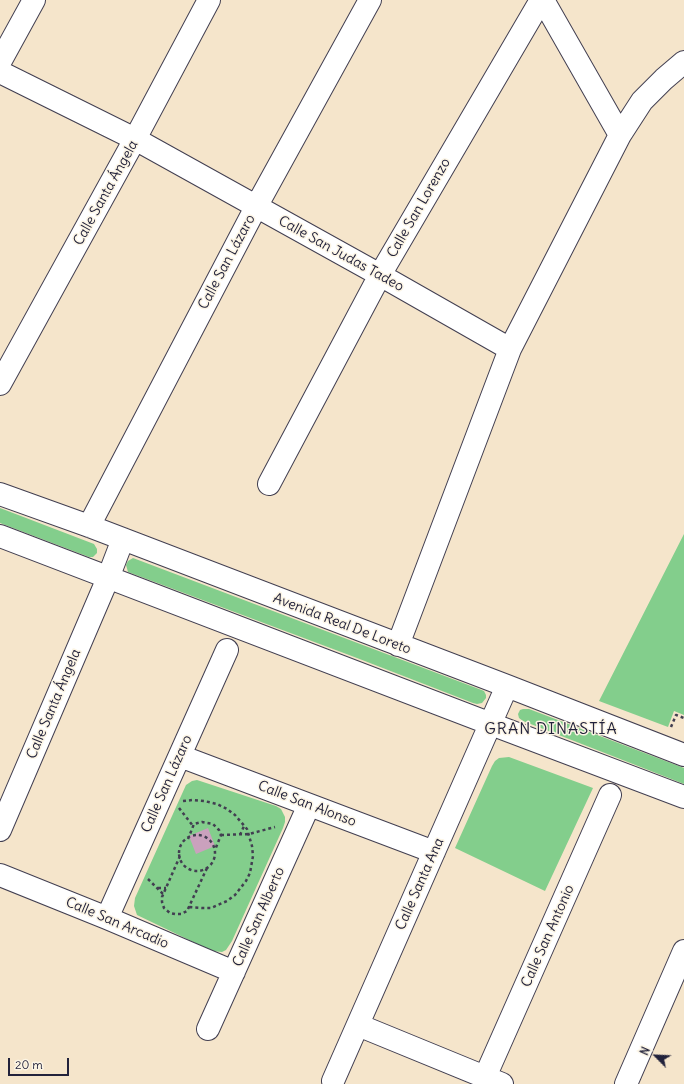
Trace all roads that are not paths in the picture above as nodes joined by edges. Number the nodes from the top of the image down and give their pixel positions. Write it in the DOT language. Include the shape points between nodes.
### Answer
graph roads {
  1 [pos="34,0"];
  2 [pos="209,0"];
  3 [pos="370,0"];
  4 [pos="542,0"];
  5 [pos="0,62"];
  6 [pos="684,62"];
  7 [pos="0,72"];
  8 [pos="620,135"];
  9 [pos="135,139"];
  10 [pos="256,207"];
  11 [pos="380,275"];
  12 [pos="510,349"];
  13 [pos="0,384"];
  14 [pos="269,484"];
  15 [pos="0,494"];
  16 [pos="89,526"];
  17 [pos="0,536"];
  18 [pos="123,539"];
  19 [pos="108,578"];
  20 [pos="398,645"];
  21 [pos="227,650"];
  22 [pos="507,686"];
  23 [pos="490,724"];
  24 [pos="684,755"];
  25 [pos="180,756"];
  26 [pos="610,795"];
  27 [pos="684,797"];
  28 [pos="306,812"];
  29 [pos="0,830"];
  30 [pos="434,852"];
  31 [pos="0,875"];
  32 [pos="107,918"];
  33 [pos="684,951"];
  34 [pos="234,972"];
  35 [pos="358,1024"];
  36 [pos="208,1029"];
  37 [pos="333,1081"];
  38 [pos="494,1081"];
  39 [pos="626,1084"];
  1 -- 5 [label="street"];
  2 -- 9 [label="street, Calle Santa Ángela"];
  3 -- 10 [label="street, Calle San Lázaro"];
  4 -- 8 [label="street"];
  4 -- 11 [label="street, Calle San Lorenzo"];
  6 -- 8 [label="street" via="642,101"];
  7 -- 9 [label="street, Calle San Judas Tadeo"];
  8 -- 12 [label="street"];
  9 -- 10 [label="street, Calle San Judas Tadeo"];
  9 -- 13 [label="street, Calle Santa Ángela"];
  10 -- 11 [label="street, Calle San Judas Tadeo"];
  10 -- 16 [label="street, Calle San Lázaro"];
  11 -- 12 [label="street, Calle San Judas Tadeo"];
  11 -- 14 [label="street, Calle San Lorenzo"];
  12 -- 20 [label="street"];
  15 -- 16 [label="street, Avenida Real De Loreto"];
  16 -- 18 [label="street, Avenida Real De Loreto"];
  17 -- 19 [label="street"];
  18 -- 19 [label="street, Calle Santa Ángela"];
  18 -- 20 [label="street, Avenida Real De Loreto"];
  19 -- 23 [label="street"];
  19 -- 29 [label="street, Calle Santa Ángela"];
  20 -- 22 [label="street, Avenida Real De Loreto"];
  21 -- 25 [label="street, Calle San Lázaro"];
  22 -- 23 [label="street, Calle Santa Ana"];
  22 -- 24 [label="street, Avenida Real De Loreto"];
  23 -- 27 [label="street"];
  23 -- 30 [label="street, Calle Santa Ana"];
  25 -- 28 [label="street, Calle San Alonso"];
  25 -- 32 [label="street, Calle San Lázaro"];
  26 -- 38 [label="street, Calle San Antonio"];
  28 -- 30 [label="street, Calle San Alonso"];
  28 -- 34 [label="street, Calle San Alberto"];
  30 -- 35 [label="street, Calle Santa Ana"];
  31 -- 32 [label="street, Calle San Arcadio"];
  32 -- 34 [label="street, Calle San Arcadio"];
  33 -- 39 [label="street"];
  34 -- 36 [label="street, Calle San Alberto"];
  35 -- 37 [label="street, Calle Santa Ana"];
  35 -- 38 [label="street"];
}
